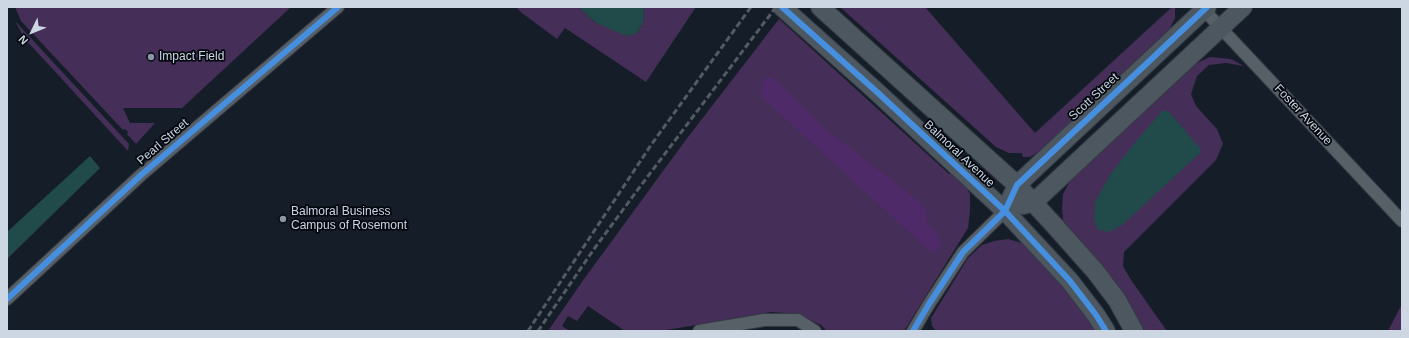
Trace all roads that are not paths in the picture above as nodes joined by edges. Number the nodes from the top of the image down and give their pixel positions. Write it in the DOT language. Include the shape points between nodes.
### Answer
graph roads {
  1 [pos="338,7"];
  2 [pos="782,7"];
  3 [pos="820,7"];
  4 [pos="1243,7"];
  5 [pos="1206,8"];
  6 [pos="1221,28"];
  7 [pos="1017,185"];
  8 [pos="1034,202"];
  9 [pos="1005,211"];
  10 [pos="1402,221"];
  11 [pos="7,299"];
  12 [pos="699,331"];
  13 [pos="815,331"];
  14 [pos="913,331"];
  15 [pos="1106,331"];
  16 [pos="1134,331"];
  1 -- 11 [label="street, Pearl Street" via="142,175"];
  2 -- 9 [label="street, Balmoral Avenue"];
  3 -- 7 [label="street, Balmoral Avenue"];
  4 -- 6 [label="street"];
  5 -- 6 [label="street, Foster Avenue"];
  5 -- 7 [label="street, Scott Street"];
  6 -- 8 [label="street"];
  6 -- 10 [label="street, Foster Avenue"];
  7 -- 8 [label="street, Balmoral Avenue"];
  7 -- 9 [label="street, Scott Street"];
  8 -- 9 [label="street"];
  8 -- 16 [label="street, Balmoral Avenue" via="1095,271 1117,300"];
  9 -- 14 [label="street" via="963,252"];
  9 -- 15 [label="street, Balmoral Avenue" via="1070,281"];
  12 -- 13 [label="street" via="764,320 798,320"];
}
